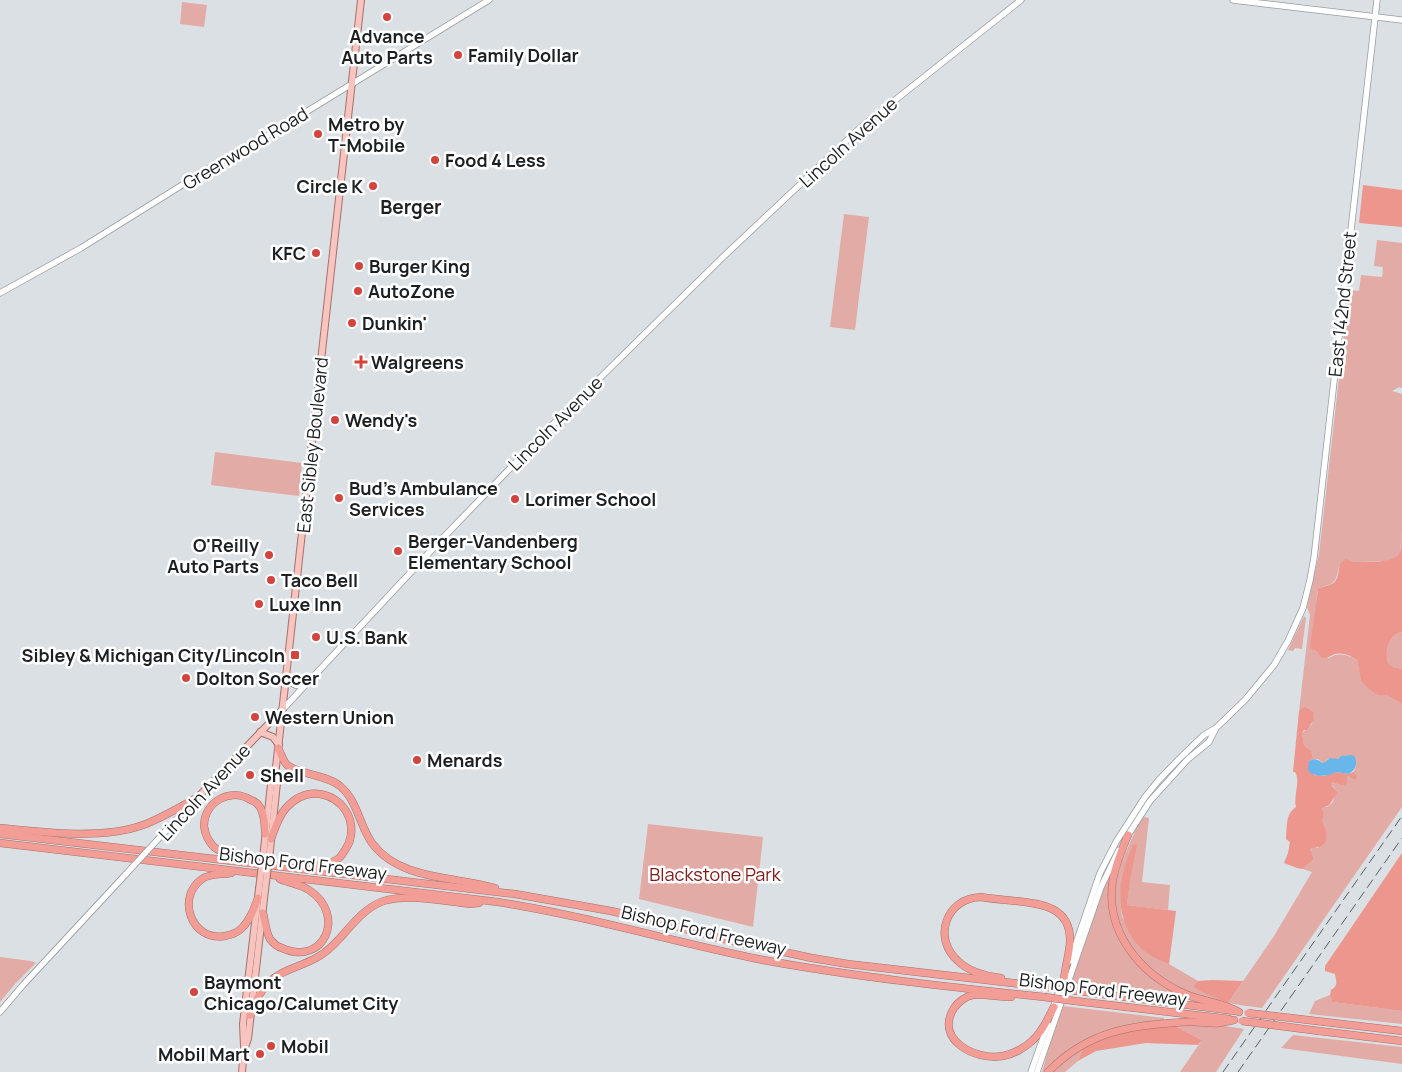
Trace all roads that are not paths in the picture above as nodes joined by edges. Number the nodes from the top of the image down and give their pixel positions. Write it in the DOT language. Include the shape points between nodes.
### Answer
graph roads {
  1 [pos="361,0"];
  2 [pos="489,0"];
  3 [pos="1022,0"];
  4 [pos="1233,0"];
  5 [pos="1377,0"];
  6 [pos="1375,17"];
  7 [pos="1402,20"];
  8 [pos="352,83"];
  9 [pos="0,293"];
  10 [pos="286,678"];
  11 [pos="306,683"];
  12 [pos="283,709"];
  13 [pos="260,732"];
  14 [pos="278,746"];
  15 [pos="275,776"];
  16 [pos="198,797"];
  17 [pos="1138,813"];
  18 [pos="0,828"];
  19 [pos="0,834"];
  20 [pos="265,834"];
  21 [pos="1128,835"];
  22 [pos="271,839"];
  23 [pos="0,843"];
  24 [pos="267,849"];
  25 [pos="256,864"];
  26 [pos="294,868"];
  27 [pos="239,871"];
  28 [pos="270,875"];
  29 [pos="262,889"];
  30 [pos="515,894"];
  31 [pos="258,898"];
  32 [pos="498,902"];
  33 [pos="263,913"];
  34 [pos="1064,979"];
  35 [pos="1038,986"];
  36 [pos="1040,996"];
  37 [pos="1054,1007"];
  38 [pos="0,1012"];
  39 [pos="1240,1012"];
  40 [pos="250,1015"];
  41 [pos="1238,1020"];
  42 [pos="1402,1031"];
  43 [pos="1402,1041"];
  44 [pos="244,1050"];
  45 [pos="242,1072"];
  46 [pos="1031,1072"];
  47 [pos="1037,1072"];
  48 [pos="1048,1072"];
  1 -- 8 [label="main road, East Sibley Boulevard"];
  2 -- 8 [label="street, Greenwood Road"];
  3 -- 11 [label="street, Lincoln Avenue" via="860,128 723,257 550,426"];
  4 -- 6 [label="street"];
  5 -- 6 [label="street, East 142nd Street"];
  6 -- 7 [label="street"];
  6 -- 17 [label="street, East 142nd Street" via="1314,558 1302,608 1288,641 1267,675 1216,728 1209,742 1188,759"];
  8 -- 9 [label="street, Greenwood Road" via="81,248"];
  8 -- 10 [label="main road, East Sibley Boulevard"];
  10 -- 11 [label="street" via="296,686"];
  10 -- 12 [label="main road, East Sibley Boulevard"];
  11 -- 12 [label="street, Lincoln Avenue"];
  12 -- 13 [label="main road, Lincoln Avenue"];
  12 -- 14 [label="main road, East Sibley Boulevard"];
  13 -- 14 [label="main road" via="273,737"];
  13 -- 16 [label="main road, Lincoln Avenue"];
  14 -- 15 [label="main road, East Sibley Boulevard"];
  14 -- 30 [label="highway" via="288,765 341,786 349,795 371,842 387,858 423,874"];
  15 -- 20 [label="main road" via="271,784"];
  15 -- 22 [label="main road, East Sibley Boulevard"];
  16 -- 18 [label="highway" via="140,826 114,831 60,834"];
  16 -- 38 [label="street, Lincoln Avenue, bridge"];
  17 -- 21 [label="street"];
  17 -- 34 [label="street" via="1116,842 1100,873"];
  19 -- 25 [label="highway, Bishop Ford Freeway"];
  20 -- 24 [label="main road"];
  20 -- 25 [label="highway" via="260,807 246,797 231,794 222,797 209,808 205,817 205,834 212,846"];
  21 -- 39 [label="highway" via="1116,868 1112,893 1117,924 1129,950 1147,971 1176,990"];
  21 -- 47 [label="street" via="1101,887"];
  22 -- 24 [label="main road, East Sibley Boulevard"];
  22 -- 26 [label="highway" via="285,808 304,795 326,795 343,805 352,832 342,855 324,865"];
  23 -- 27 [label="highway, Bishop Ford Freeway"];
  24 -- 29 [label="main road, East Sibley Boulevard, bridge"];
  25 -- 26 [label="highway, Bishop Ford Freeway"];
  26 -- 30 [label="highway, Bishop Ford Freeway"];
  27 -- 28 [label="highway, Bishop Ford Freeway"];
  27 -- 31 [label="highway" via="201,879 190,894 194,924 209,936 231,935 241,930"];
  28 -- 32 [label="highway, Bishop Ford Freeway"];
  28 -- 33 [label="highway" via="308,889 317,896 328,914 327,933 317,946 307,951 289,951 270,939"];
  29 -- 31 [label="main road"];
  29 -- 33 [label="main road"];
  30 -- 35 [label="highway, Bishop Ford Freeway" via="612,911 812,958"];
  31 -- 44 [label="main road" via="243,1024"];
  32 -- 36 [label="highway, Bishop Ford Freeway" via="572,915 719,951 835,972"];
  32 -- 40 [label="highway" via="470,904 406,898 375,905 317,958 286,970 268,982"];
  33 -- 40 [label="main road"];
  34 -- 35 [label="highway" via="1070,937 1066,923 1055,910 1038,904 975,897 960,903 951,912 944,936 958,962 980,973"];
  34 -- 37 [label="street"];
  35 -- 39 [label="highway, Bishop Ford Freeway, bridge"];
  36 -- 37 [label="highway" via="973,995 956,1005 950,1014 951,1034 962,1048 976,1054 1004,1056 1033,1040"];
  36 -- 41 [label="highway, Bishop Ford Freeway, bridge"];
  37 -- 46 [label="street"];
  39 -- 42 [label="highway, Bishop Ford Freeway, bridge"];
  40 -- 44 [label="main road"];
  41 -- 43 [label="highway, Bishop Ford Freeway, bridge"];
  41 -- 48 [label="highway" via="1138,1026 1103,1034 1083,1044"];
  44 -- 45 [label="main road"];
}
